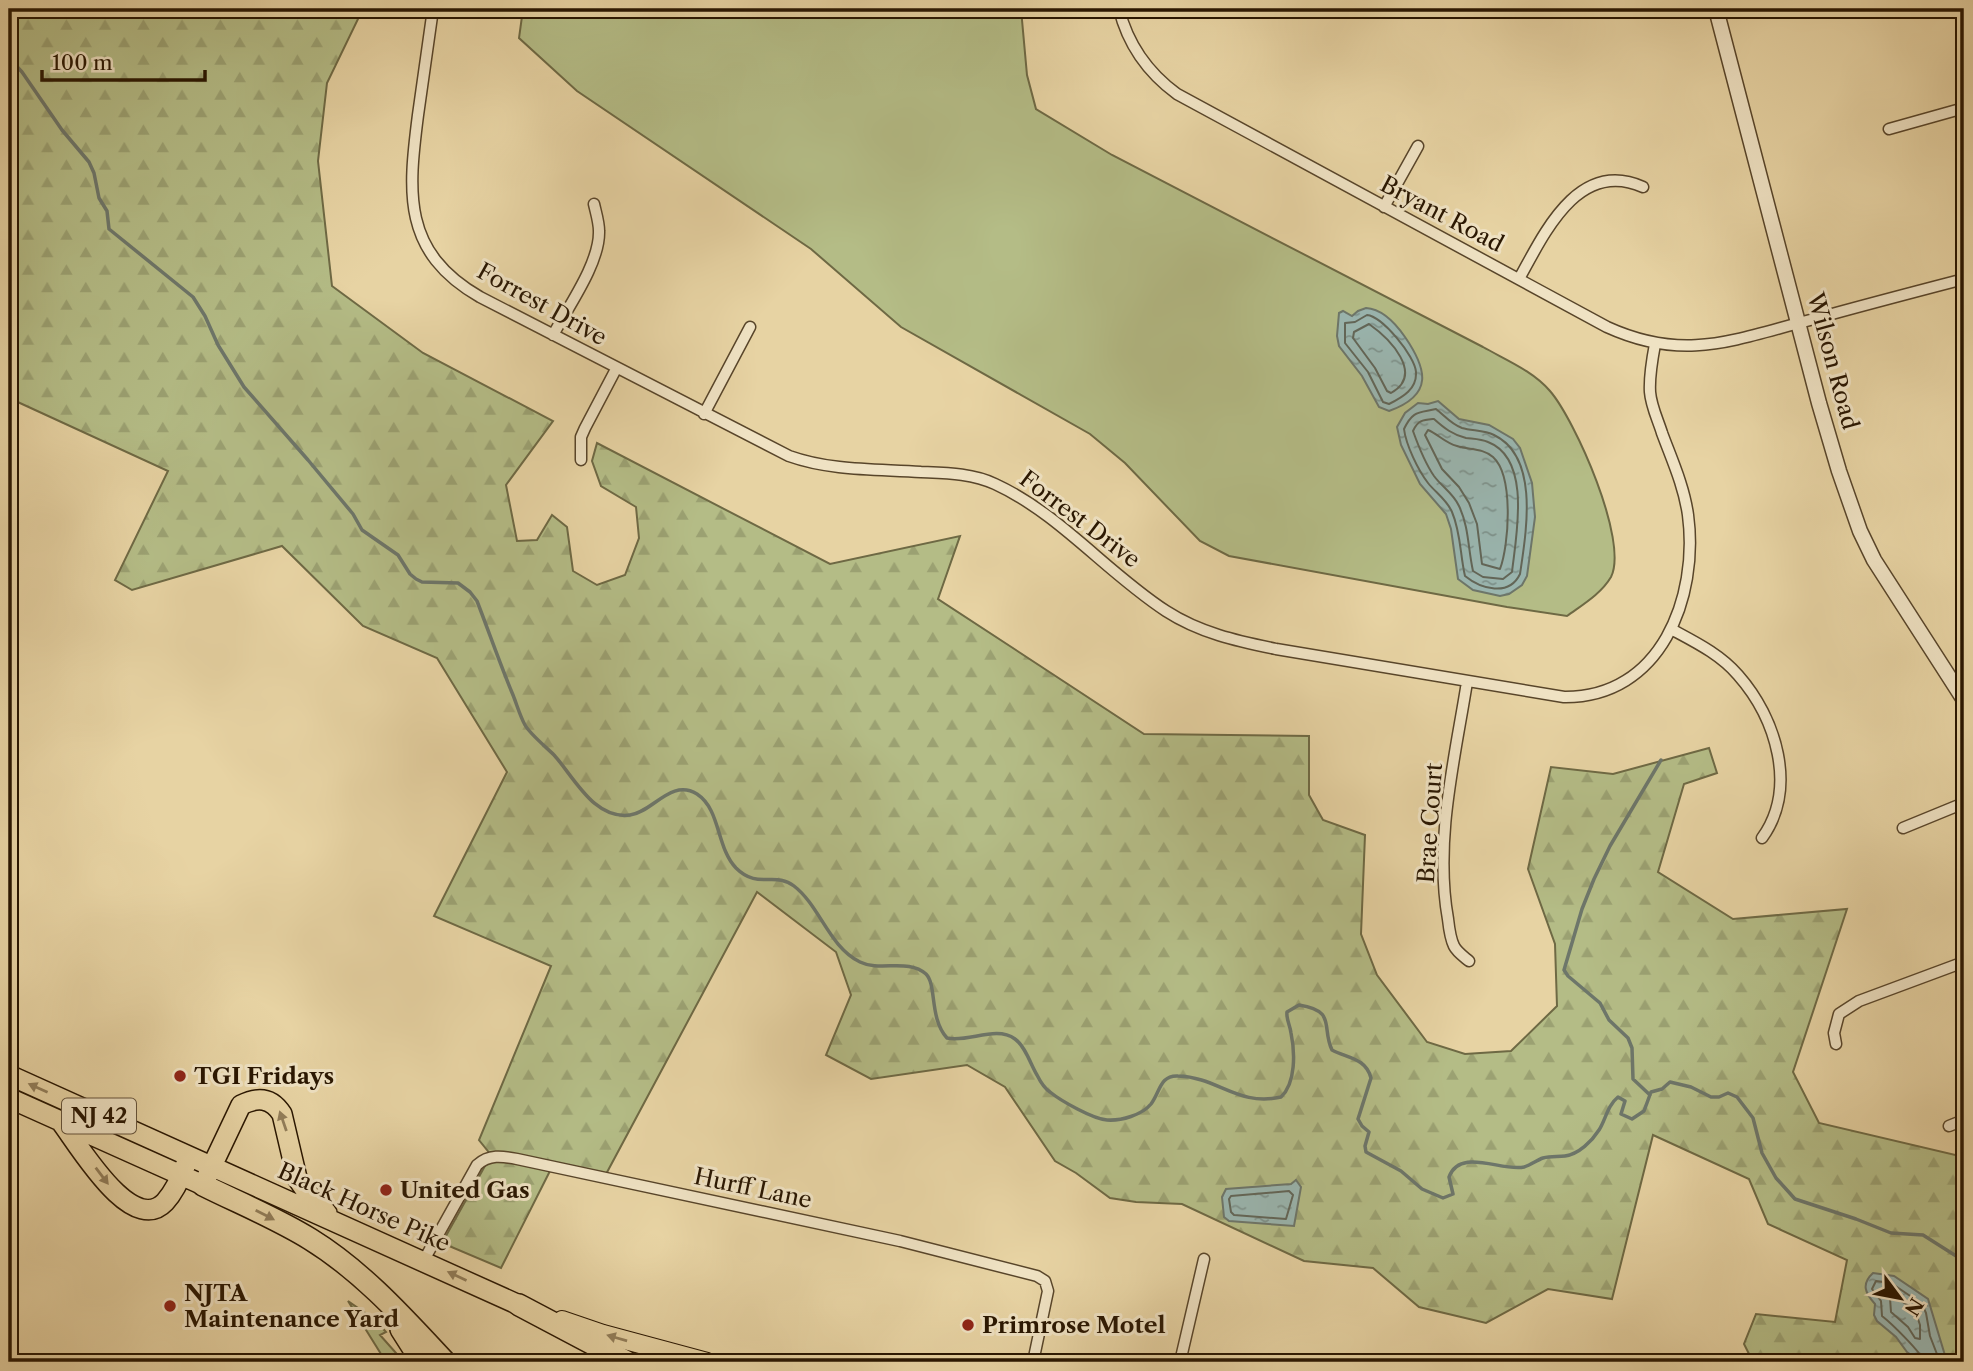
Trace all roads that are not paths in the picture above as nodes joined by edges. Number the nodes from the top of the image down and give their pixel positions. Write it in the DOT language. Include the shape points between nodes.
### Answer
graph roads {
  1 [pos="433,9"];
  2 [pos="1119,9"];
  3 [pos="1716,9"];
  4 [pos="1964,108"];
  5 [pos="1889,129"];
  6 [pos="1418,146"];
  7 [pos="1643,187"];
  8 [pos="594,204"];
  9 [pos="1384,207"];
  10 [pos="1519,279"];
  11 [pos="1964,279"];
  12 [pos="1799,323"];
  13 [pos="750,327"];
  14 [pos="553,335"];
  15 [pos="1655,344"];
  16 [pos="616,369"];
  17 [pos="704,414"];
  18 [pos="581,460"];
  19 [pos="1671,629"];
  20 [pos="1467,682"];
  21 [pos="1964,699"];
  22 [pos="1964,803"];
  23 [pos="1903,828"];
  24 [pos="1762,838"];
  25 [pos="1469,961"];
  26 [pos="1964,962"];
  27 [pos="1836,1044"];
  28 [pos="9,1075"];
  29 [pos="9,1098"];
  30 [pos="1964,1120"];
  31 [pos="60,1121"];
  32 [pos="1948,1126"];
  33 [pos="190,1157"];
  34 [pos="181,1175"];
  35 [pos="208,1176"];
  36 [pos="335,1222"];
  37 [pos="1204,1259"];
  38 [pos="424,1261"];
  39 [pos="372,1287"];
  40 [pos="519,1305"];
  41 [pos="422,1362"];
  42 [pos="445,1362"];
  43 [pos="627,1362"];
  44 [pos="707,1362"];
  45 [pos="1033,1362"];
  46 [pos="1180,1362"];
  1 -- 14 [label="street, Forrest Drive" via="411,172 415,215 430,251 455,279"];
  2 -- 9 [label="street, Bryant Road" via="1141,60 1177,94"];
  3 -- 12 [label="street, Wilson Road"];
  4 -- 5 [label="street"];
  6 -- 9 [label="street"];
  7 -- 10 [label="street" via="1631,181 1610,181 1571,199"];
  8 -- 14 [label="street" via="598,244"];
  9 -- 10 [label="street, Bryant Road"];
  10 -- 15 [label="street, Bryant Road" via="1606,327"];
  11 -- 12 [label="street, Bryant Road"];
  12 -- 15 [label="street, Bryant Road" via="1721,344"];
  12 -- 21 [label="street, Wilson Road" via="1860,531"];
  13 -- 17 [label="street"];
  14 -- 16 [label="street, Forrest Drive"];
  15 -- 19 [label="street, Forrest Drive" via="1652,406 1685,499 1690,532 1685,590"];
  16 -- 17 [label="street, Forrest Drive"];
  16 -- 18 [label="street" via="584,428"];
  17 -- 20 [label="street, Forrest Drive" via="802,461 992,482 1041,511 1163,609 1216,635"];
  19 -- 20 [label="street, Forrest Drive" via="1645,666 1590,695 1553,696"];
  19 -- 24 [label="street" via="1738,674 1769,723 1781,783 1775,815"];
  20 -- 25 [label="street, Brae Court" via="1448,806 1444,874 1451,939"];
  22 -- 23 [label="street"];
  26 -- 27 [label="street" via="1859,1001 1839,1014"];
  33 -- 28 [label="highway, Black Horse Pike / NJ 42, one-way"];
  29 -- 31 [label="highway, Black Horse Pike / NJ 42"];
  30 -- 32 [label="street"];
  31 -- 34 [label="highway, Black Horse Pike / NJ 42"];
  31 -- 34 [label="highway, one-way" via="118,1196 134,1208 144,1210 164,1203"];
  33 -- 34 [label="highway"];
  33 -- 35 [label="highway, Black Horse Pike / NJ 42"];
  34 -- 35 [label="highway, Black Horse Pike / NJ 42"];
  35 -- 36 [label="highway, Black Horse Pike / NJ 42"];
  36 -- 35 [label="highway, one-way" via="297,1178 282,1114 267,1100 256,1098 241,1105"];
  35 -- 39 [label="highway, NJ 42, one-way" via="310,1239"];
  36 -- 38 [label="highway, Black Horse Pike / NJ 42"];
  37 -- 46 [label="street"];
  40 -- 38 [label="highway, Black Horse Pike / NJ 42, one-way"];
  38 -- 45 [label="street, Hurff Lane" via="477,1165 493,1157 517,1159 1037,1276 1048,1291"];
  39 -- 41 [label="highway"];
  39 -- 42 [label="highway, NJ 42"];
  40 -- 43 [label="highway, NJ 42"];
  44 -- 40 [label="main road, Black Horse Pike, one-way"];
}
